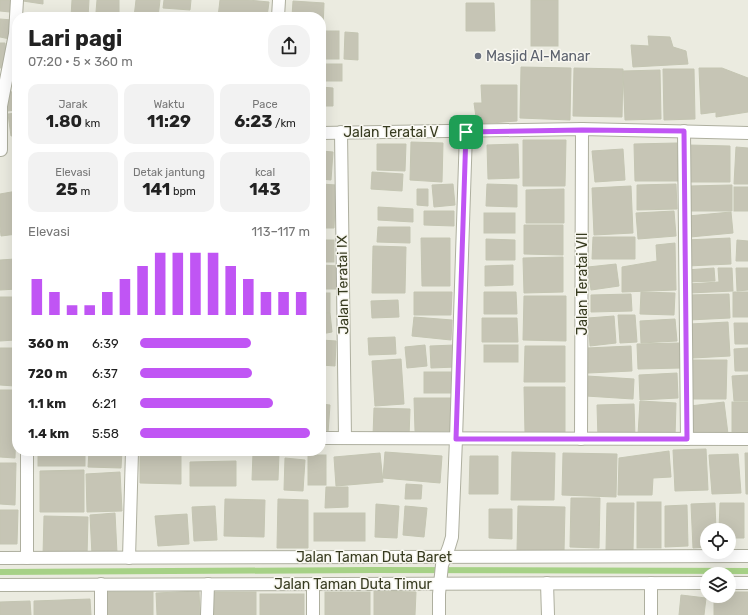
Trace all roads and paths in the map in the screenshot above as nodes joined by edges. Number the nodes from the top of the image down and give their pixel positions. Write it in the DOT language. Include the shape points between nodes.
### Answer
graph roads {
  1 [pos="17,0"];
  2 [pos="279,0"];
  3 [pos="16,12"];
  4 [pos="278,12"];
  5 [pos="12,49"];
  6 [pos="582,130"];
  7 [pos="684,131"];
  8 [pos="326,132"];
  9 [pos="341,132"];
  10 [pos="466,132"];
  11 [pos="748,133"];
  12 [pos="1,150"];
  13 [pos="326,438"];
  14 [pos="345,438"];
  15 [pos="456,439"];
  16 [pos="582,439"];
  17 [pos="687,439"];
  18 [pos="748,439"];
  19 [pos="27,456"];
  20 [pos="132,456"];
  21 [pos="748,556"];
  22 [pos="0,558"];
  23 [pos="27,558"];
  24 [pos="129,558"];
  25 [pos="444,561"];
  26 [pos="441,582"];
  27 [pos="547,583"];
  28 [pos="651,583"];
  29 [pos="700,583"];
  30 [pos="736,583"];
  31 [pos="748,583"];
  32 [pos="101,584"];
  33 [pos="208,584"];
  34 [pos="312,584"];
  35 [pos="0,586"];
  36 [pos="101,615"];
  37 [pos="207,615"];
  38 [pos="313,615"];
  39 [pos="439,615"];
  40 [pos="548,615"];
  41 [pos="651,615"];
  1 -- 3 [label="street"];
  2 -- 4 [label="street"];
  5 -- 12 [label="street" via="1,106"];
  6 -- 7 [label="street, Jalan Teratai V"];
  6 -- 10 [label="street, Jalan Teratai V"];
  6 -- 16 [label="street, Jalan Teratai VII"];
  7 -- 11 [label="street, Jalan Teratai V"];
  7 -- 17 [label="street"];
  8 -- 9 [label="street, Jalan Teratai V"];
  9 -- 10 [label="street, Jalan Teratai V"];
  9 -- 14 [label="street, Jalan Teratai IX"];
  10 -- 15 [label="street"];
  13 -- 14 [label="street"];
  14 -- 15 [label="street"];
  15 -- 16 [label="street"];
  15 -- 25 [label="street" via="452,537"];
  16 -- 17 [label="street"];
  17 -- 18 [label="street"];
  19 -- 23 [label="street"];
  20 -- 24 [label="street"];
  21 -- 25 [label="street, Jalan Taman Duta Baret"];
  22 -- 23 [label="street, Jalan Taman Duta Baret"];
  23 -- 24 [label="street, Jalan Taman Duta Baret"];
  24 -- 25 [label="street, Jalan Taman Duta Baret"];
  25 -- 26 [label="street"];
  26 -- 27 [label="street, Jalan Taman Duta Timur"];
  26 -- 34 [label="street, Jalan Taman Duta Timur"];
  26 -- 39 [label="street"];
  27 -- 28 [label="street, Jalan Taman Duta Timur"];
  27 -- 40 [label="street"];
  28 -- 29 [label="street, Jalan Taman Duta Timur"];
  28 -- 41 [label="street"];
  30 -- 31 [label="street"];
  32 -- 33 [label="street, Jalan Taman Duta Timur"];
  32 -- 35 [label="street, Jalan Taman Duta Timur"];
  32 -- 36 [label="street"];
  33 -- 34 [label="street, Jalan Taman Duta Timur"];
  33 -- 37 [label="street"];
  34 -- 38 [label="street"];
}
